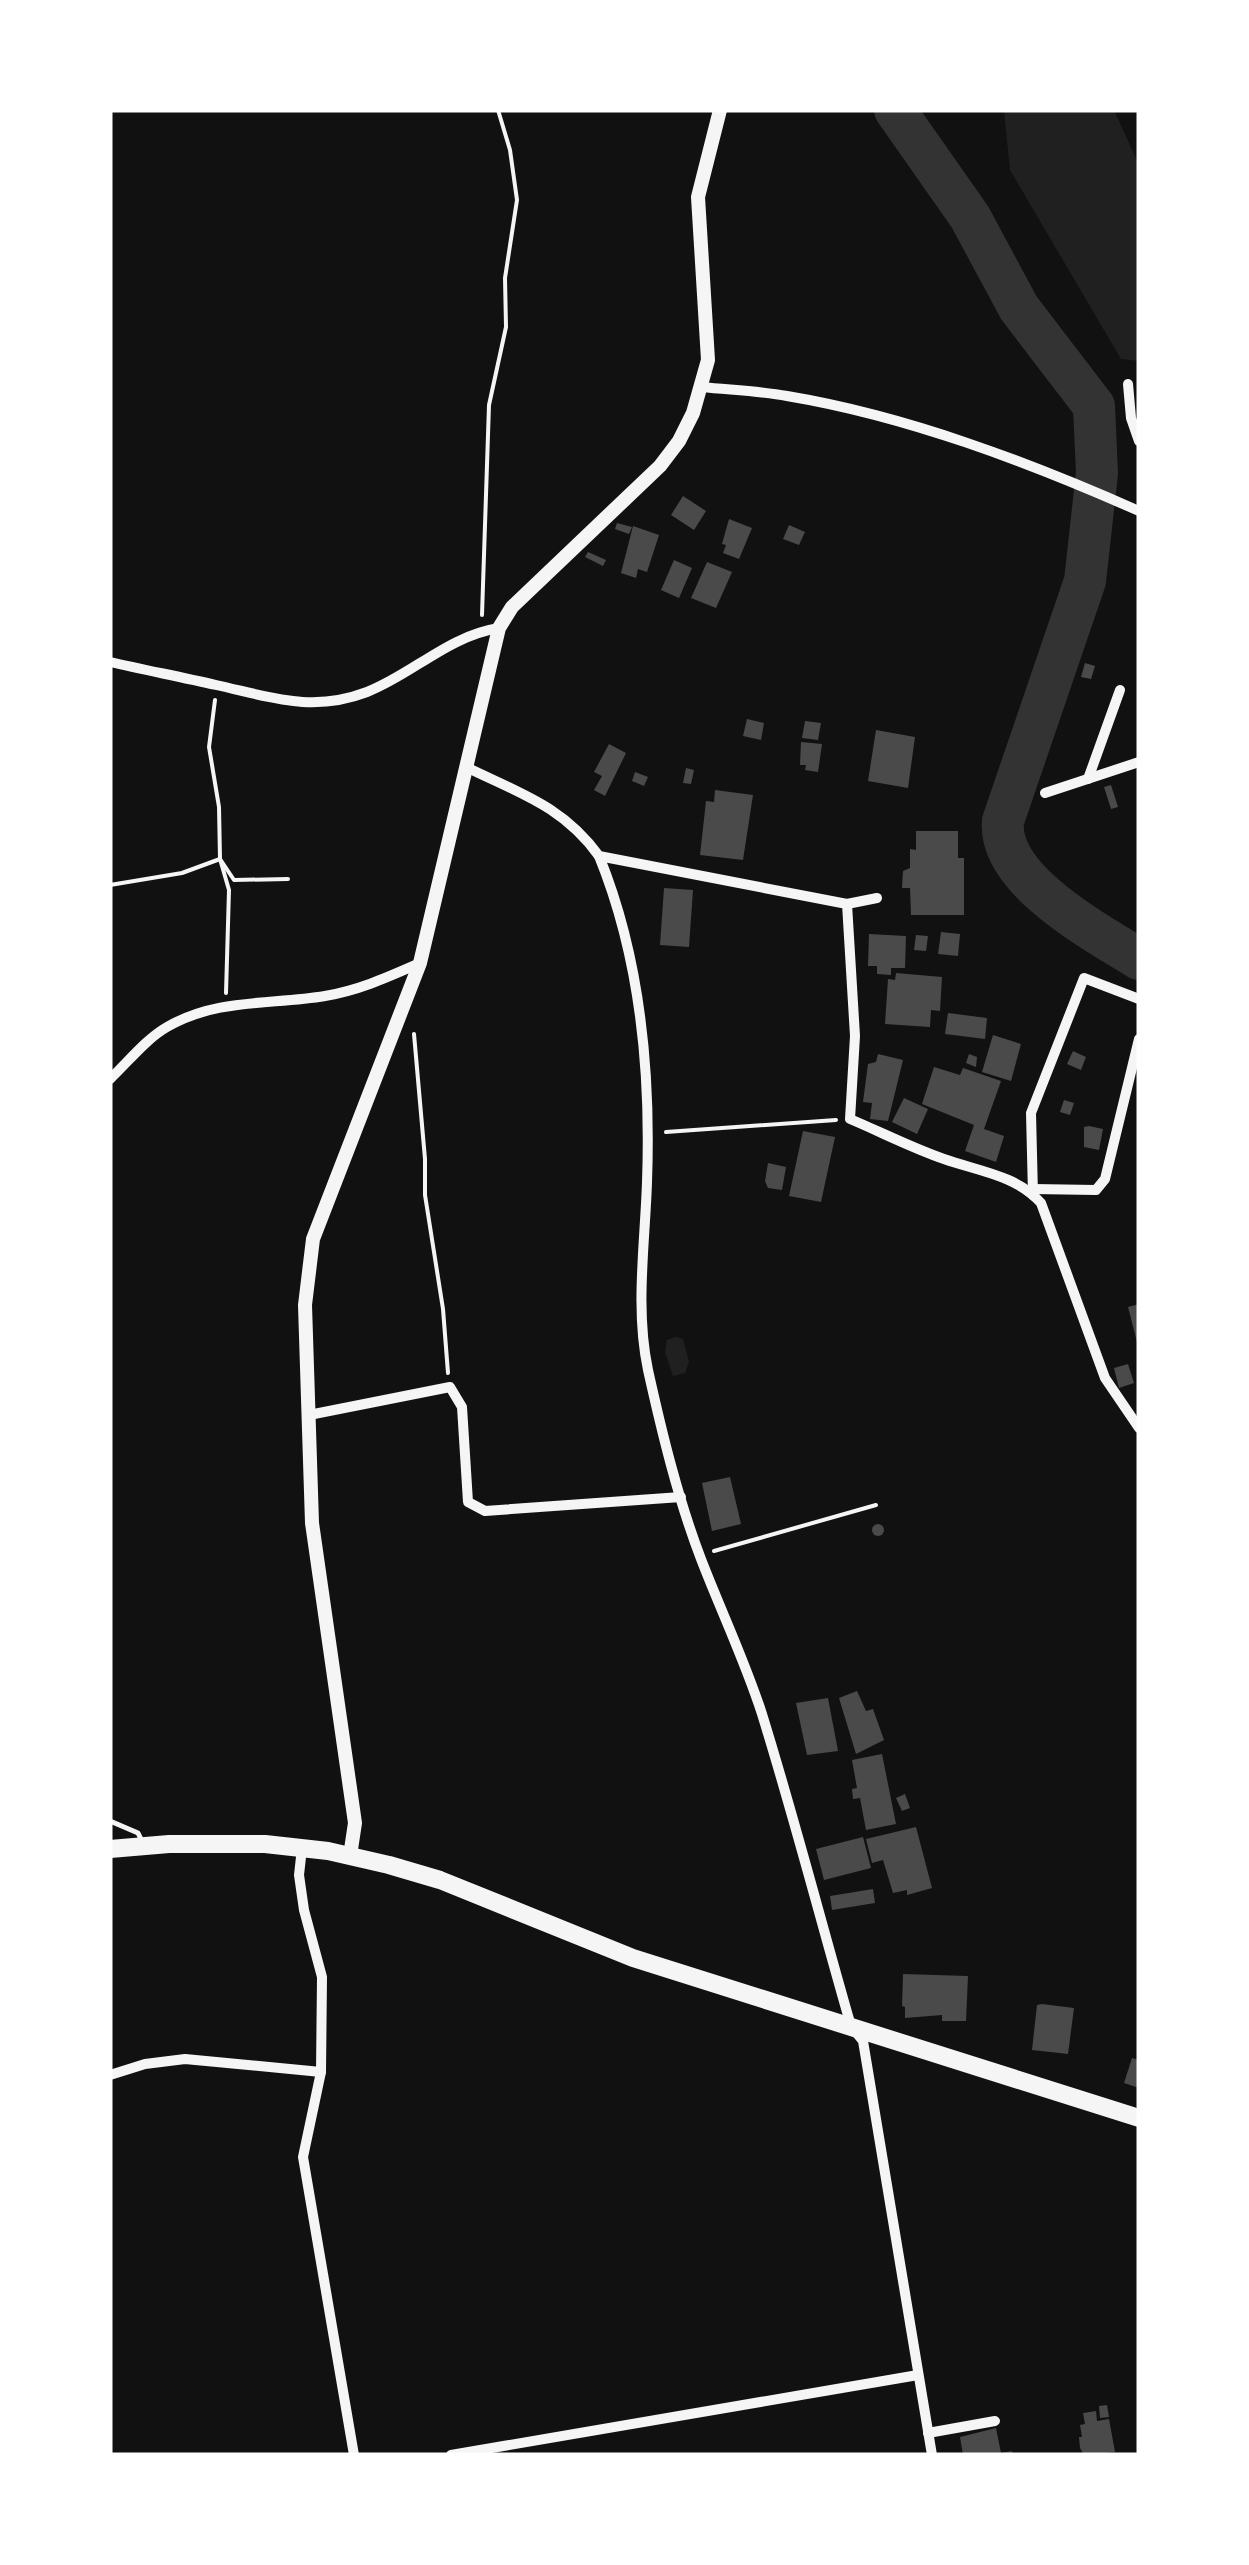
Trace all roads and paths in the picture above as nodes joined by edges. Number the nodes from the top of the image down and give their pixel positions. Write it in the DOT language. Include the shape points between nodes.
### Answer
graph roads {
  1 [pos="498,110"];
  2 [pos="720,110"];
  3 [pos="1128,384"];
  4 [pos="702,387"];
  5 [pos="1134,402"];
  6 [pos="1139,440"];
  7 [pos="1139,496"];
  8 [pos="1138,510"];
  9 [pos="498,628"];
  10 [pos="482,631"];
  11 [pos="110,662"];
  12 [pos="217,685"];
  13 [pos="1120,690"];
  14 [pos="1139,762"];
  15 [pos="466,767"];
  16 [pos="1088,779"];
  17 [pos="1045,794"];
  18 [pos="599,856"];
  19 [pos="220,859"];
  20 [pos="288,880"];
  21 [pos="110,885"];
  22 [pos="877,898"];
  23 [pos="848,904"];
  24 [pos="420,963"];
  25 [pos="1139,998"];
  26 [pos="225,1006"];
  27 [pos="413,1023"];
  28 [pos="1138,1046"];
  29 [pos="110,1079"];
  30 [pos="850,1119"];
  31 [pos="648,1134"];
  32 [pos="1033,1192"];
  33 [pos="450,1387"];
  34 [pos="309,1415"];
  35 [pos="1139,1428"];
  36 [pos="681,1497"];
  37 [pos="876,1506"];
  38 [pos="700,1555"];
  39 [pos="110,1821"];
  40 [pos="144,1846"];
  41 [pos="302,1848"];
  42 [pos="110,1849"];
  43 [pos="350,1856"];
  44 [pos="851,2026"];
  45 [pos="320,2072"];
  46 [pos="110,2075"];
  47 [pos="1139,2118"];
  48 [pos="918,2375"];
  49 [pos="995,2420"];
  50 [pos="928,2433"];
  51 [pos="354,2455"];
  52 [pos="450,2455"];
  53 [pos="932,2455"];
  1 -- 10 [label="path" via="517,200 505,278 506,327 489,404"];
  2 -- 4 [label="street" via="698,197 708,360"];
  3 -- 5 [label="street"];
  4 -- 8 [label="street" via="787,396 871,416 964,443"];
  4 -- 9 [label="street" via="680,441 660,466"];
  5 -- 6 [label="street" via="1131,418"];
  7 -- 8 [label="street"];
  9 -- 10 [label="street"];
  9 -- 15 [label="street"];
  10 -- 12 [label="street" via="371,691 335,703 291,703"];
  11 -- 12 [label="street"];
  12 -- 19 [label="path" via="209,748"];
  13 -- 16 [label="street"];
  14 -- 16 [label="street"];
  15 -- 18 [label="street" via="564,815"];
  15 -- 24 [label="street"];
  16 -- 17 [label="street"];
  18 -- 23 [label="street"];
  18 -- 31 [label="street" via="639,998"];
  19 -- 20 [label="path" via="234,880"];
  19 -- 21 [label="path"];
  19 -- 26 [label="path" via="229,890"];
  22 -- 23 [label="street"];
  23 -- 30 [label="street" via="855,1036"];
  24 -- 26 [label="street" via="366,987"];
  24 -- 34 [label="street" via="313,1239 305,1305"];
  25 -- 32 [label="street" via="1084,978 1031,1113"];
  26 -- 29 [label="street" via="165,1028"];
  27 -- 33 [label="path" via="424,1195"];
  28 -- 32 [label="street" via="1105,1179 1096,1190"];
  30 -- 31 [label="path"];
  30 -- 32 [label="street"];
  31 -- 36 [label="street" via="642,1331"];
  32 -- 35 [label="street" via="1105,1378"];
  33 -- 34 [label="street"];
  33 -- 36 [label="street" via="462,1407 468,1502 485,1511"];
  34 -- 43 [label="street" via="312,1523 356,1823"];
  36 -- 38 [label="street"];
  37 -- 38 [label="path"];
  38 -- 44 [label="street" via="761,1711"];
  39 -- 40 [label="lane" via="138,1833"];
  40 -- 41 [label="main road" via="224,1842"];
  40 -- 42 [label="main road"];
  41 -- 43 [label="main road"];
  41 -- 45 [label="street" via="304,1910 322,1977"];
  43 -- 44 [label="main road" via="440,1880 633,1958"];
  44 -- 47 [label="main road"];
  44 -- 48 [label="street" via="863,2041"];
  45 -- 46 [label="street" via="184,2059"];
  45 -- 51 [label="street" via="303,2157"];
  48 -- 50 [label="street"];
  48 -- 52 [label="street"];
  49 -- 50 [label="street"];
  50 -- 53 [label="street"];
}
